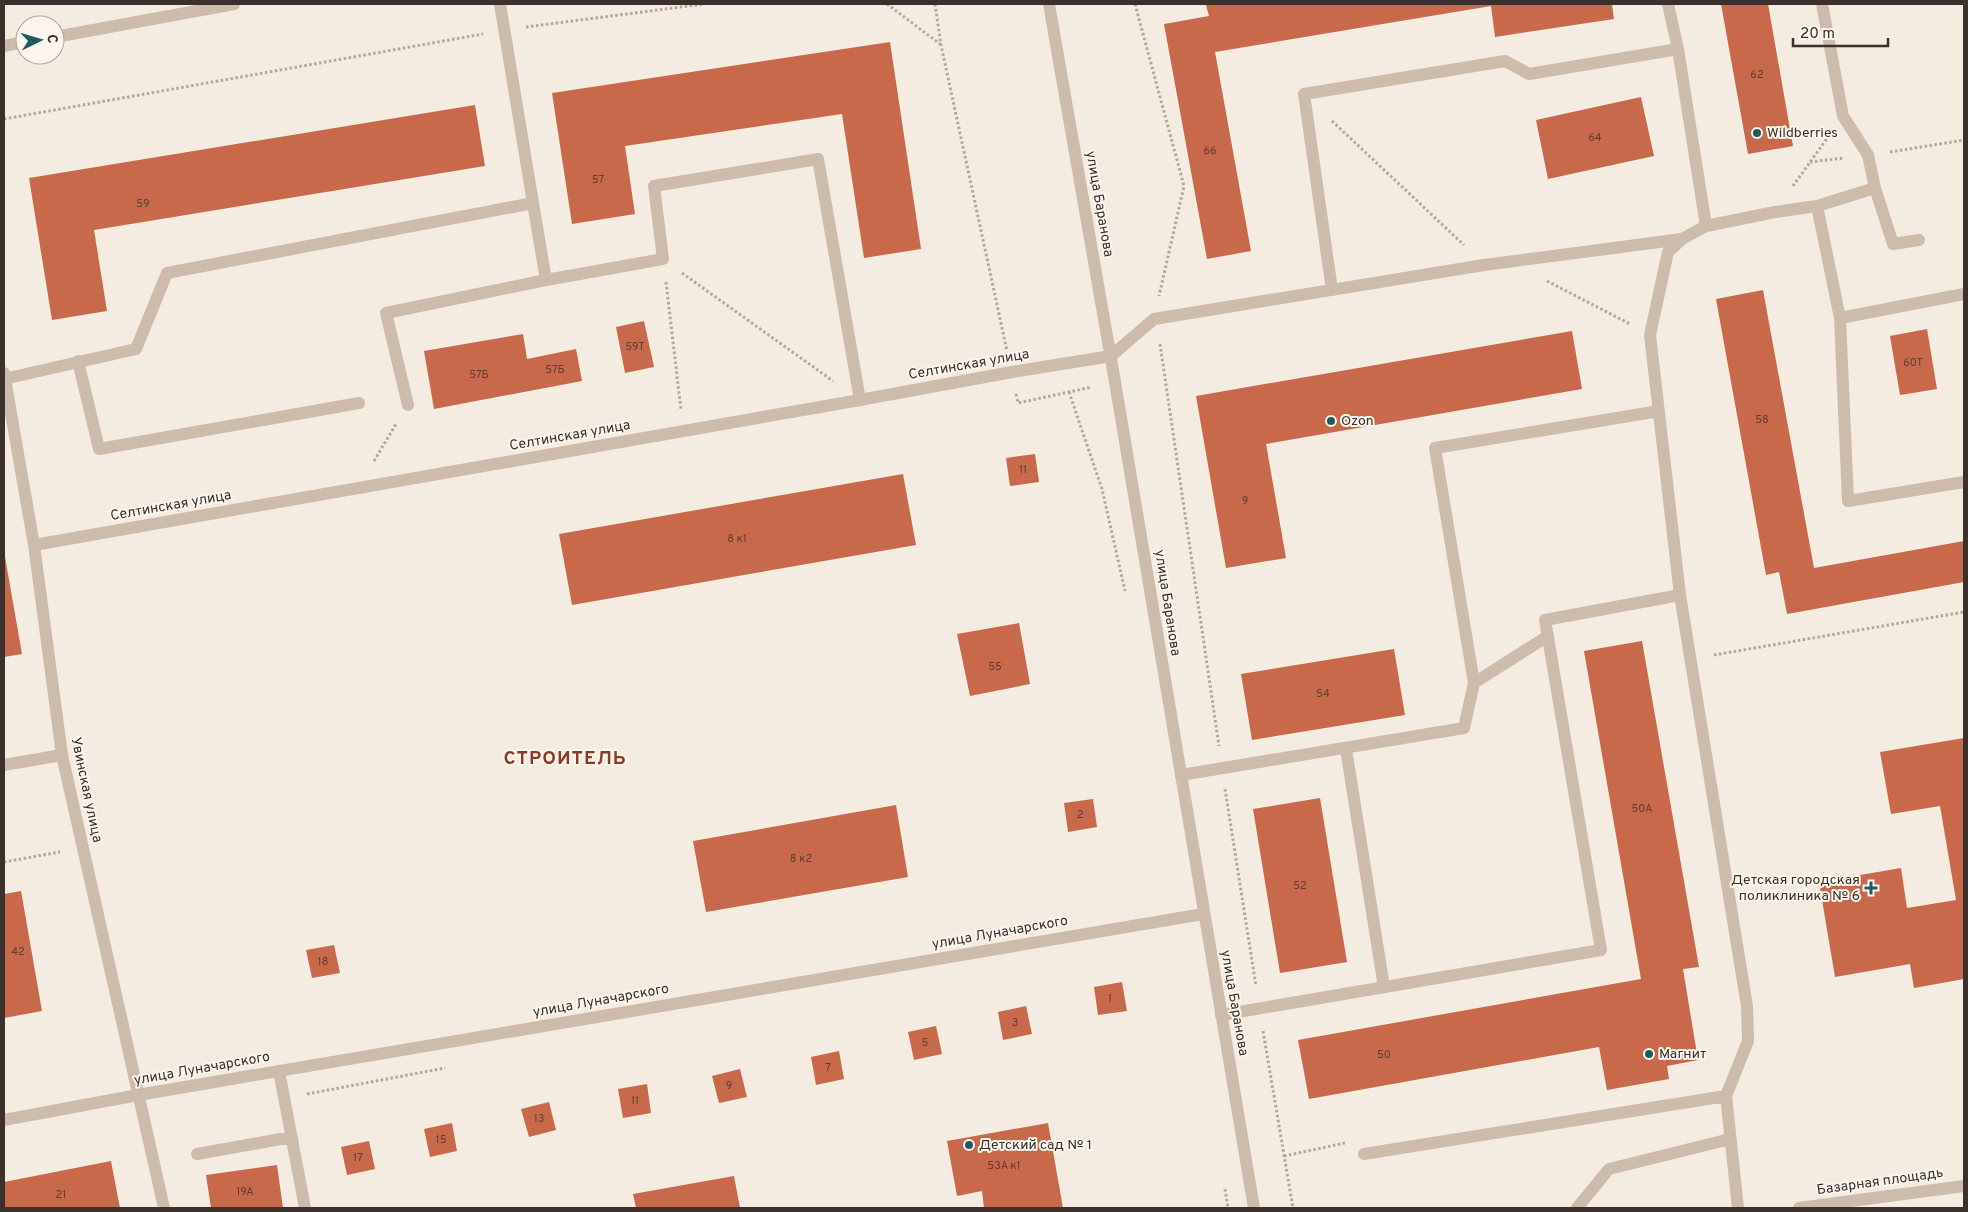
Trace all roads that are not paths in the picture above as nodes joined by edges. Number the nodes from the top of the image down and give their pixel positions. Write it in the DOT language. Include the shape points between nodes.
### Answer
graph roads {
  1 [pos="234,4"];
  2 [pos="500,4"];
  3 [pos="1049,4"];
  4 [pos="1668,4"];
  5 [pos="1822,4"];
  6 [pos="65,35"];
  7 [pos="1678,49"];
  8 [pos="1875,188"];
  9 [pos="533,203"];
  10 [pos="1817,206"];
  11 [pos="1706,226"];
  12 [pos="1682,239"];
  13 [pos="1919,240"];
  14 [pos="546,280"];
  15 [pos="1332,290"];
  16 [pos="1964,294"];
  17 [pos="1840,318"];
  18 [pos="1111,356"];
  19 [pos="78,361"];
  20 [pos="4,377"];
  21 [pos="860,400"];
  22 [pos="359,403"];
  23 [pos="408,404"];
  24 [pos="1659,411"];
  25 [pos="1964,482"];
  26 [pos="34,545"];
  27 [pos="1680,595"];
  28 [pos="1548,636"];
  29 [pos="1474,683"];
  30 [pos="1346,749"];
  31 [pos="62,755"];
  32 [pos="4,765"];
  33 [pos="1181,775"];
  34 [pos="1204,914"];
  35 [pos="1384,988"];
  36 [pos="1221,1015"];
  37 [pos="279,1071"];
  38 [pos="138,1095"];
  39 [pos="1726,1096"];
  40 [pos="4,1120"];
  41 [pos="292,1137"];
  42 [pos="1730,1139"];
  43 [pos="197,1154"];
  44 [pos="1364,1154"];
  45 [pos="1964,1186"];
  46 [pos="164,1208"];
  47 [pos="305,1208"];
  48 [pos="1254,1208"];
  49 [pos="1576,1208"];
  50 [pos="1738,1208"];
  51 [pos="1800,1208"];
  1 -- 6 [label="street"];
  2 -- 9 [label="street"];
  3 -- 18 [label="street, улица Баранова"];
  4 -- 7 [label="street"];
  5 -- 8 [label="street" via="1843,116 1868,155"];
  7 -- 11 [label="street"];
  7 -- 15 [label="street" via="1528,74 1505,61 1304,94"];
  8 -- 10 [label="street"];
  8 -- 13 [label="street" via="1893,244"];
  9 -- 14 [label="street"];
  9 -- 19 [label="street" via="167,273 136,348"];
  10 -- 11 [label="street"];
  10 -- 17 [label="street"];
  11 -- 12 [label="street"];
  12 -- 15 [label="street" via="1484,265"];
  12 -- 24 [label="street" via="1668,252 1650,335"];
  14 -- 21 [label="street" via="663,259 654,186 818,160"];
  14 -- 23 [label="street" via="386,313"];
  15 -- 18 [label="street" via="1154,319"];
  16 -- 17 [label="street"];
  17 -- 25 [label="street" via="1848,500"];
  18 -- 21 [label="street, Селтинская улица"];
  18 -- 33 [label="street, улица Баранова"];
  19 -- 20 [label="street"];
  19 -- 22 [label="street" via="99,449"];
  20 -- 26 [label="street, Увинская улица"];
  21 -- 26 [label="street, Селтинская улица"];
  24 -- 27 [label="street"];
  24 -- 29 [label="street" via="1435,448"];
  26 -- 31 [label="street, Увинская улица"];
  27 -- 28 [label="street" via="1545,620"];
  27 -- 39 [label="street" via="1747,1006 1748,1042"];
  28 -- 29 [label="street"];
  28 -- 35 [label="street" via="1601,950"];
  29 -- 30 [label="street" via="1464,728"];
  30 -- 33 [label="street"];
  30 -- 35 [label="street"];
  31 -- 32 [label="street"];
  31 -- 38 [label="street, Увинская улица"];
  33 -- 34 [label="street, улица Баранова"];
  34 -- 36 [label="street, улица Баранова"];
  34 -- 37 [label="street, улица Луначарского"];
  35 -- 36 [label="street"];
  36 -- 48 [label="street, улица Баранова"];
  37 -- 38 [label="street, улица Луначарского"];
  37 -- 41 [label="street"];
  38 -- 40 [label="street, улица Луначарского"];
  38 -- 46 [label="street, Увинская улица"];
  39 -- 42 [label="street"];
  39 -- 44 [label="street"];
  41 -- 43 [label="street"];
  41 -- 47 [label="street"];
  42 -- 49 [label="street" via="1609,1169"];
  42 -- 50 [label="street"];
  45 -- 51 [label="street, Базарная площадь"];
}
